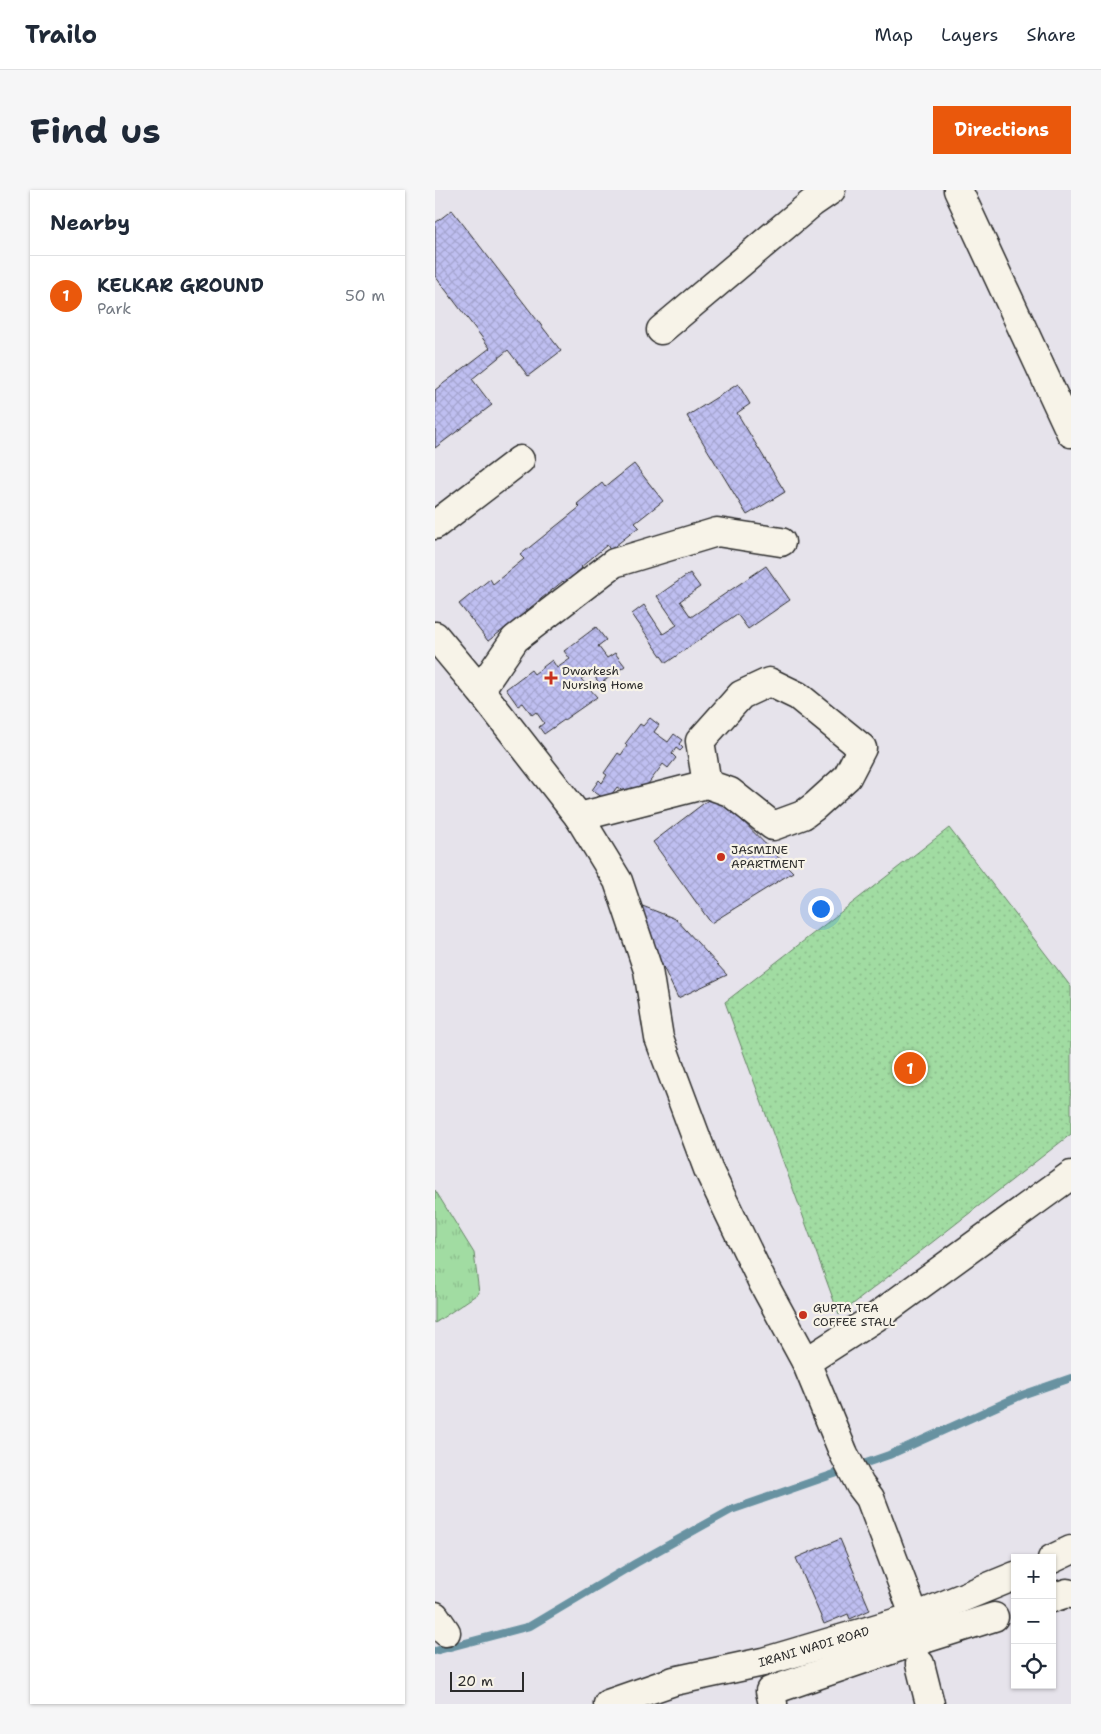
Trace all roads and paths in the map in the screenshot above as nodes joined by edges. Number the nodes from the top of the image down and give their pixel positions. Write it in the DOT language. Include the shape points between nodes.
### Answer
graph roads {
  1 [pos="831,190"];
  2 [pos="957,190"];
  3 [pos="661,330"];
  4 [pos="1071,433"];
  5 [pos="520,460"];
  6 [pos="435,525"];
  7 [pos="781,542"];
  8 [pos="435,636"];
  9 [pos="480,690"];
  10 [pos="707,784"];
  11 [pos="579,817"];
  12 [pos="1071,1175"];
  13 [pos="806,1362"];
  14 [pos="1071,1550"];
  15 [pos="1056,1557"];
  16 [pos="1011,1578"];
  17 [pos="985,1589"];
  18 [pos="1071,1594"];
  19 [pos="1056,1597"];
  20 [pos="1004,1614"];
  21 [pos="909,1637"];
  22 [pos="763,1662"];
  23 [pos="772,1697"];
  24 [pos="608,1704"];
  25 [pos="930,1704"];
  1 -- 3 [label="street"];
  2 -- 4 [label="street"];
  5 -- 6 [label="street"];
  7 -- 9 [label="street" via="717,532 614,563 515,639"];
  8 -- 9 [label="street"];
  9 -- 11 [label="street"];
  10 -- 10 [label="street" via="730,792 773,826 803,815 815,806 847,777 862,748 798,696 769,682 741,695 700,741"];
  10 -- 11 [label="street"];
  11 -- 13 [label="street" via="618,881 648,970 659,1038 708,1169 761,1281"];
  12 -- 13 [label="street" via="877,1317"];
  13 -- 21 [label="street" via="844,1454 859,1485 870,1498"];
  14 -- 15 [label="street"];
  16 -- 17 [label="street, IRANI WADI ROAD"];
  17 -- 20 [label="street"];
  17 -- 21 [label="street, IRANI WADI ROAD"];
  18 -- 19 [label="street"];
  20 -- 21 [label="street"];
  21 -- 22 [label="street, IRANI WADI ROAD"];
  21 -- 23 [label="street"];
  21 -- 25 [label="street"];
  22 -- 23 [label="street"];
  22 -- 24 [label="street, IRANI WADI ROAD" via="674,1681"];
}
